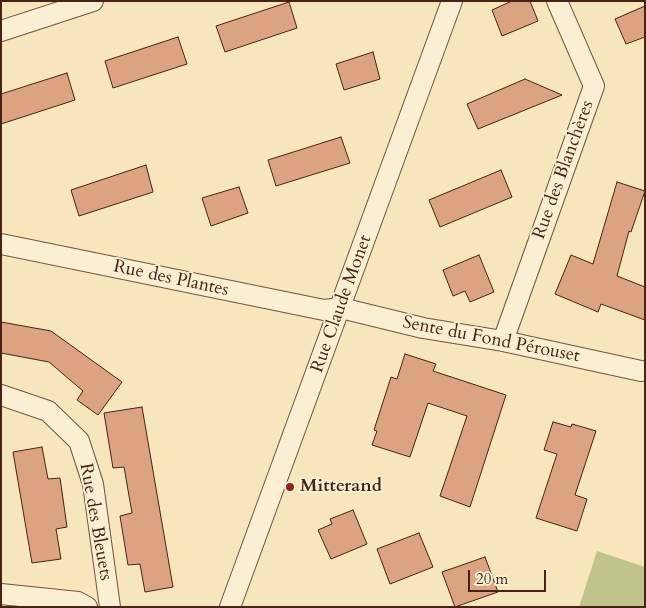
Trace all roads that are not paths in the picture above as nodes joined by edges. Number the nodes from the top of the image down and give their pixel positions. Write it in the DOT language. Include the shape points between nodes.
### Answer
graph roads {
  1 [pos="93,1"];
  2 [pos="452,1"];
  3 [pos="557,1"];
  4 [pos="1,31"];
  5 [pos="1,244"];
  6 [pos="341,308"];
  7 [pos="504,341"];
  8 [pos="641,371"];
  9 [pos="1,395"];
  10 [pos="1,594"];
  11 [pos="87,607"];
  12 [pos="110,607"];
  13 [pos="230,607"];
  1 -- 4 [label="street"];
  2 -- 6 [label="street, Rue Claude Monet"];
  3 -- 7 [label="street, Rue des Blanchères" via="594,86"];
  5 -- 6 [label="street, Rue des Plantes" via="324,310"];
  6 -- 7 [label="street, Sente du Fond Pérouset" via="422,328"];
  6 -- 13 [label="street, Rue Claude Monet"];
  7 -- 8 [label="street, Sente du Fond Pérouset"];
  9 -- 12 [label="street, Rue des Bleuets" via="48,411 79,441 92,484"];
  10 -- 11 [label="street, Rue des Bleuets" via="78,602"];
}
